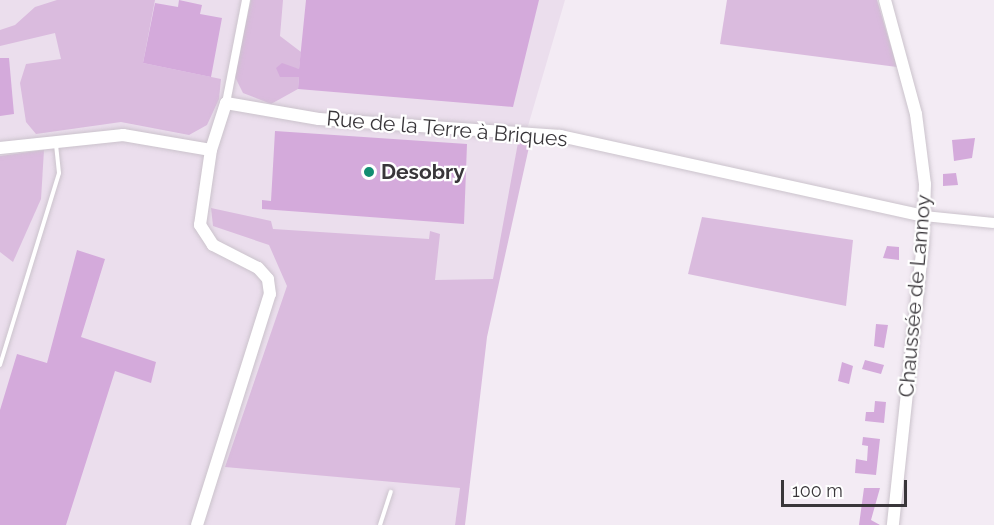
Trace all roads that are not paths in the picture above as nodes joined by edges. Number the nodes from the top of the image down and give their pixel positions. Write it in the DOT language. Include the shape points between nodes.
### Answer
graph roads {
  1 [pos="246,0"];
  2 [pos="885,0"];
  3 [pos="225,103"];
  4 [pos="56,142"];
  5 [pos="0,148"];
  6 [pos="211,150"];
  7 [pos="924,216"];
  8 [pos="994,223"];
  9 [pos="0,365"];
  10 [pos="391,492"];
  11 [pos="197,525"];
  12 [pos="380,525"];
  13 [pos="893,525"];
  1 -- 3 [label="street"];
  2 -- 7 [label="main road, Chaussée de Lannoy" via="916,114 925,184"];
  3 -- 6 [label="main road"];
  3 -- 7 [label="main road, Rue de la Terre à Briques" via="319,119 560,136"];
  4 -- 5 [label="main road"];
  4 -- 6 [label="main road" via="138,135"];
  4 -- 9 [label="lane" via="59,173"];
  6 -- 11 [label="main road" via="200,225 213,245 258,268 267,279 270,294"];
  7 -- 8 [label="street"];
  7 -- 13 [label="main road, Chaussée de Lannoy"];
  10 -- 12 [label="lane"];
}
